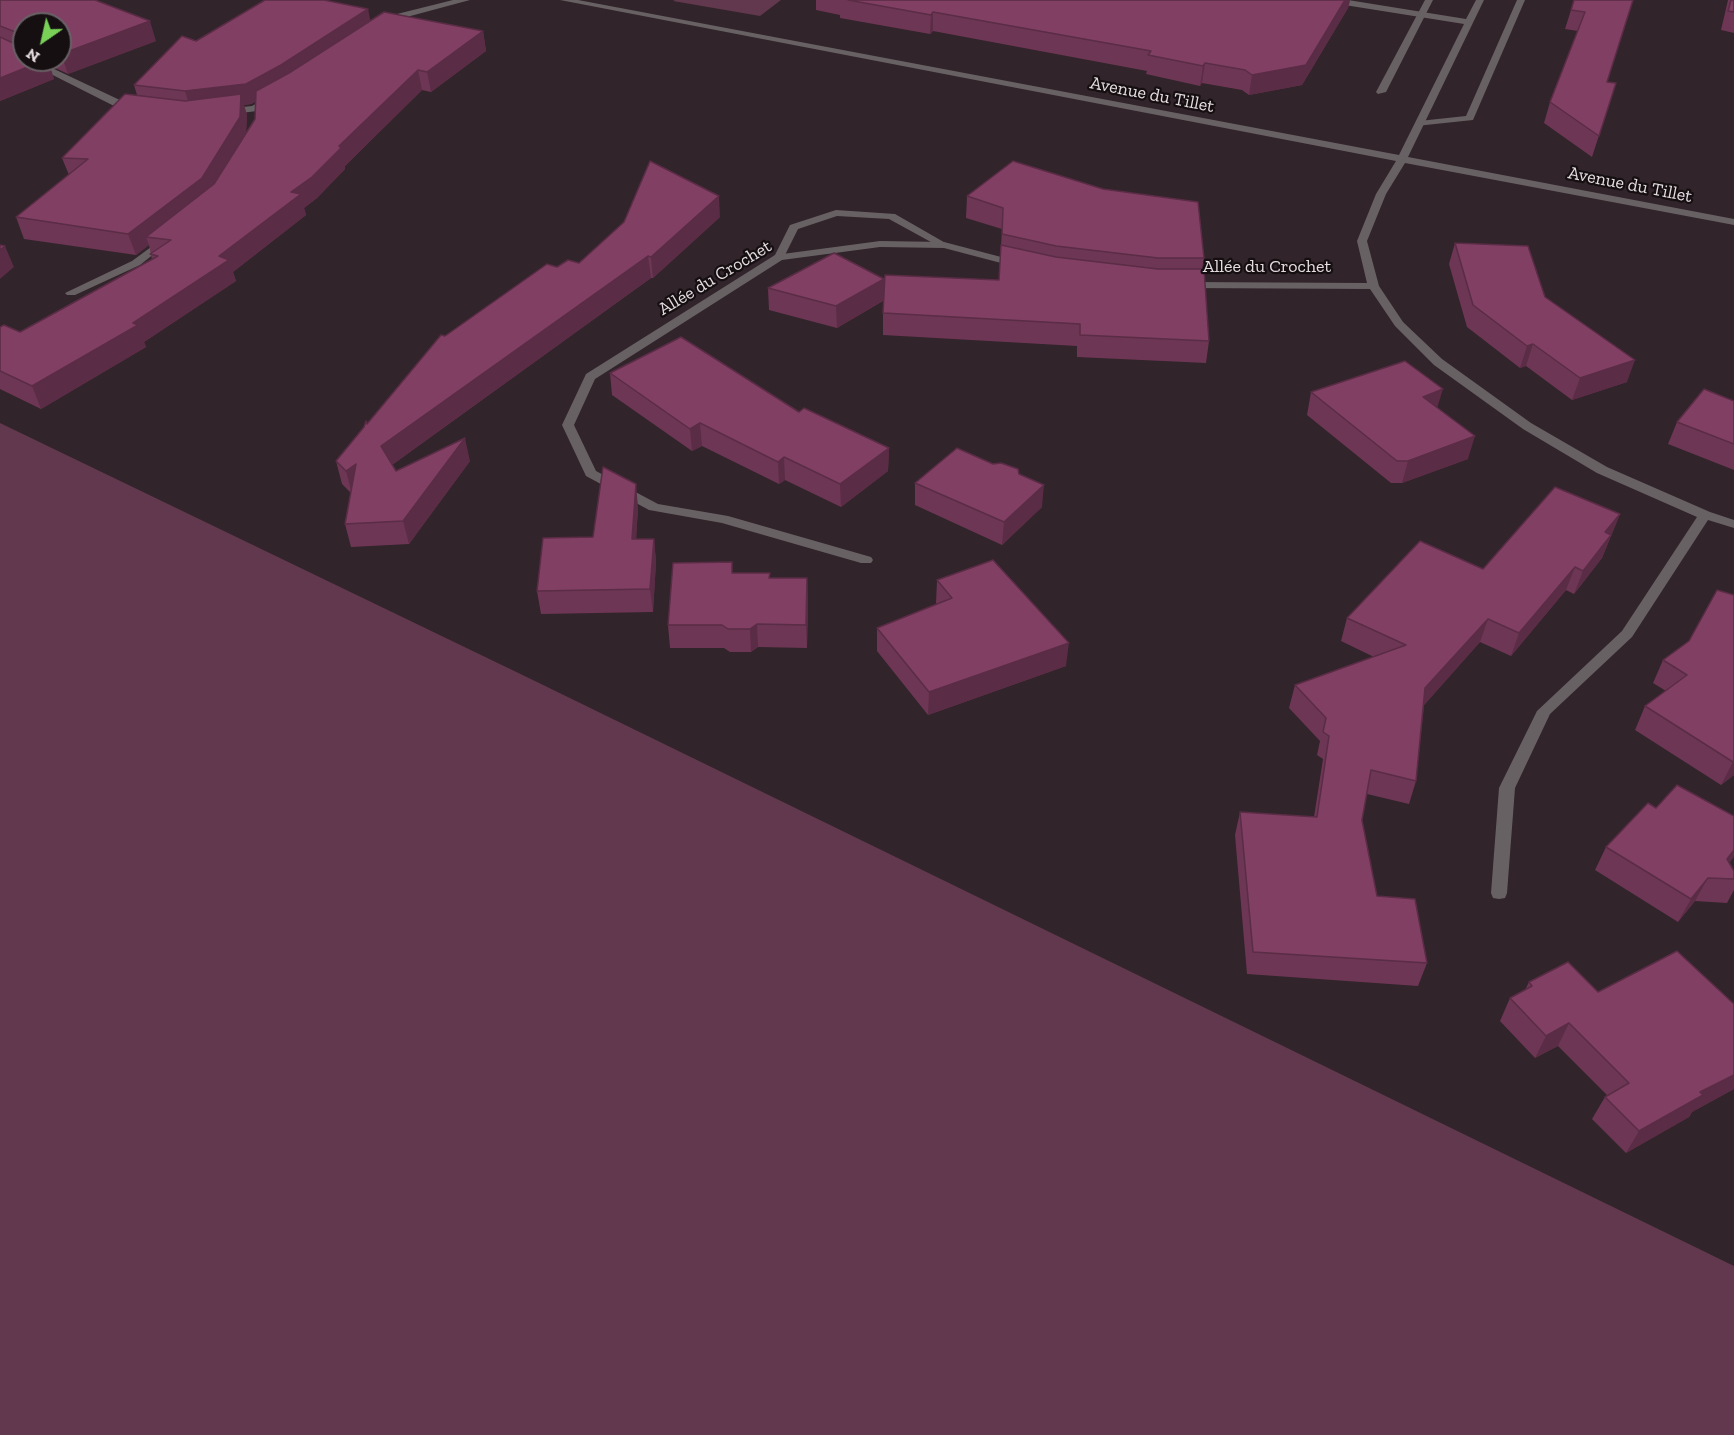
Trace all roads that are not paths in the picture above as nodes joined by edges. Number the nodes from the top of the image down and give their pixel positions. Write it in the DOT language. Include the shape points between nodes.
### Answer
graph roads {
  1 [pos="466,0"];
  2 [pos="564,0"];
  3 [pos="1332,0"];
  4 [pos="1429,0"];
  5 [pos="1480,0"];
  6 [pos="1521,0"];
  7 [pos="1422,14"];
  8 [pos="1470,22"];
  9 [pos="380,30"];
  10 [pos="52,72"];
  11 [pos="1381,92"];
  12 [pos="281,94"];
  13 [pos="149,111"];
  14 [pos="212,114"];
  15 [pos="1419,124"];
  16 [pos="1402,159"];
  17 [pos="1734,222"];
  18 [pos="180,229"];
  19 [pos="944,245"];
  20 [pos="779,257"];
  21 [pos="1031,268"];
  22 [pos="1178,285"];
  23 [pos="1373,286"];
  24 [pos="71,293"];
  25 [pos="1705,514"];
  26 [pos="1734,524"];
  27 [pos="866,560"];
  28 [pos="1499,893"];
  1 -- 9 [label="street" via="400,16"];
  2 -- 16 [label="street, Avenue du Tillet"];
  3 -- 7 [label="street"];
  4 -- 7 [label="street"];
  5 -- 8 [label="street"];
  6 -- 15 [label="street" via="1470,118"];
  7 -- 8 [label="street"];
  7 -- 11 [label="street"];
  8 -- 15 [label="street"];
  10 -- 13 [label="street" via="127,109"];
  12 -- 14 [label="street" via="253,113"];
  15 -- 16 [label="street"];
  16 -- 17 [label="street, Avenue du Tillet"];
  16 -- 23 [label="street" via="1381,194 1362,241"];
  18 -- 24 [label="street" via="136,262"];
  19 -- 20 [label="street, Allée du Crochet" via="880,244"];
  19 -- 20 [label="street" via="891,216 836,213 794,227"];
  19 -- 21 [label="street, Allée du Crochet"];
  20 -- 27 [label="street, Allée du Crochet" via="590,377 568,425 591,473 654,507 723,519"];
  22 -- 23 [label="street, Allée du Crochet"];
  23 -- 25 [label="street" via="1399,324 1438,362 1527,426 1602,470"];
  25 -- 26 [label="street"];
  25 -- 28 [label="street" via="1627,634 1544,711 1507,788"];
}
